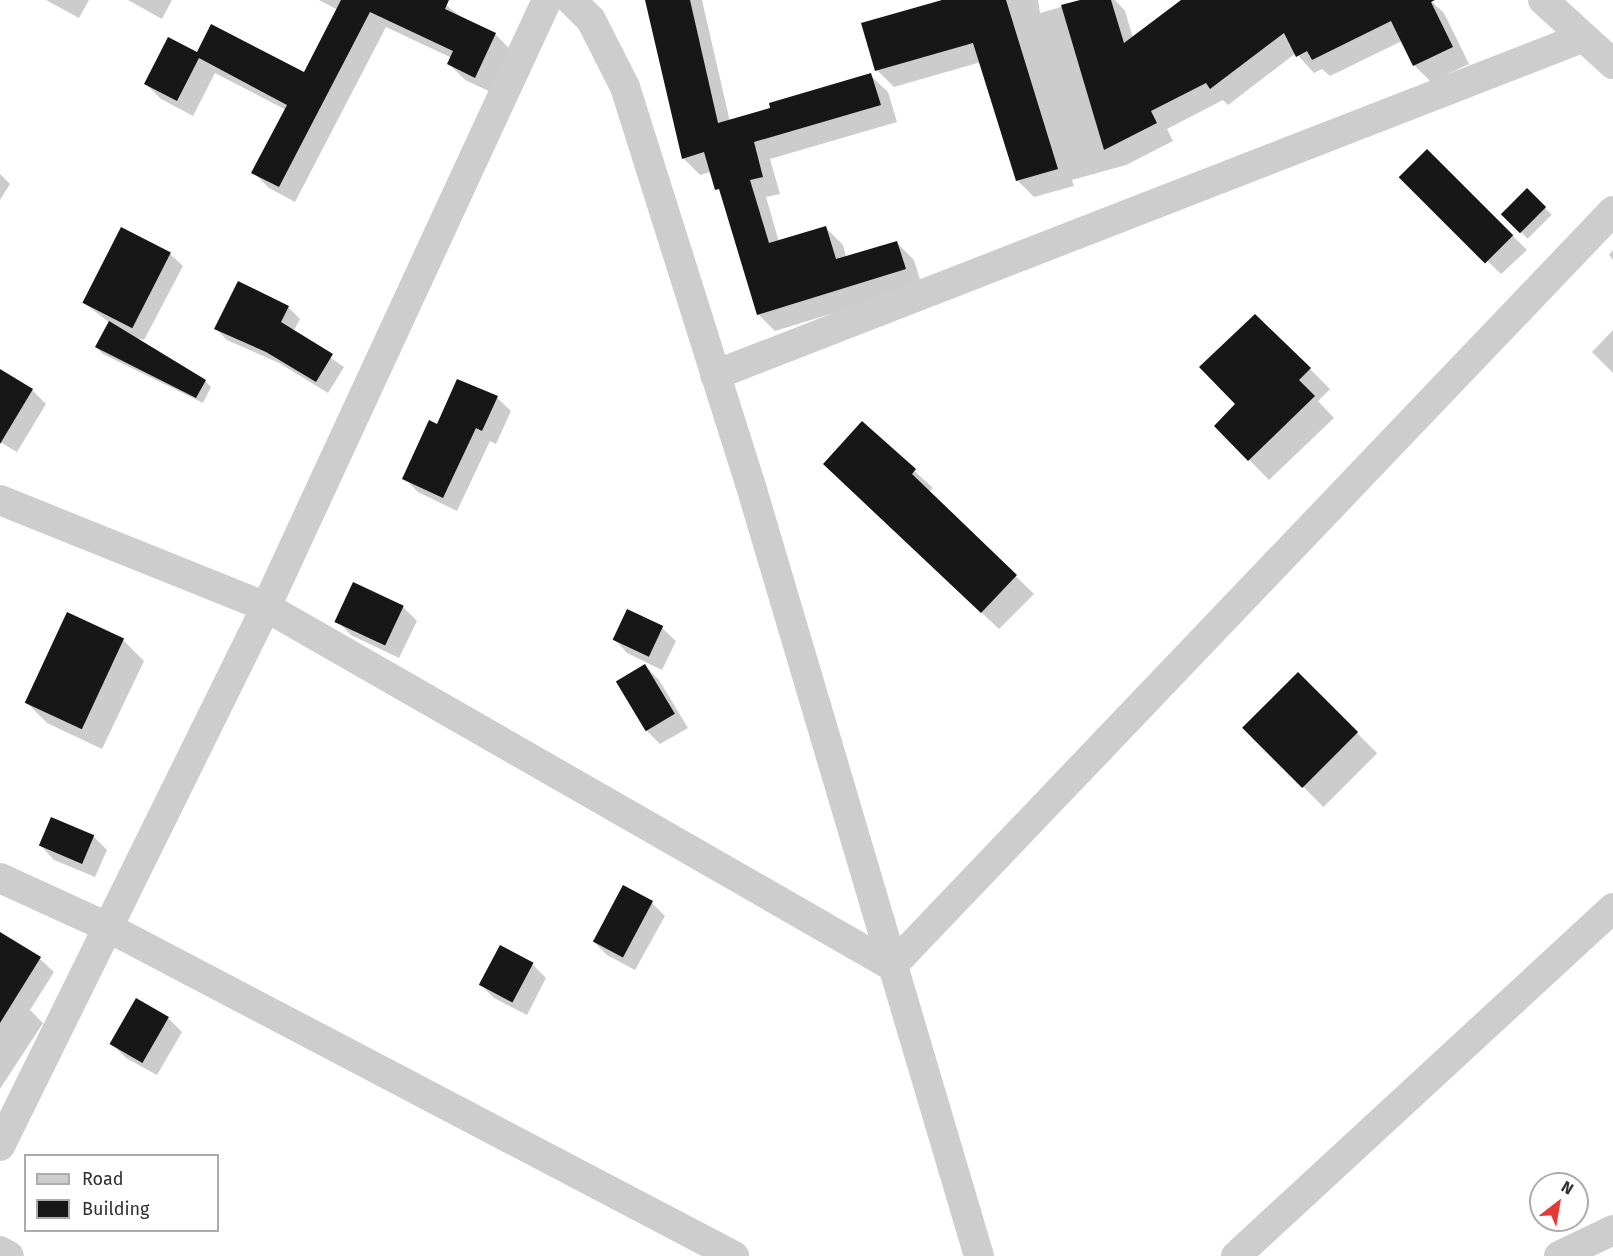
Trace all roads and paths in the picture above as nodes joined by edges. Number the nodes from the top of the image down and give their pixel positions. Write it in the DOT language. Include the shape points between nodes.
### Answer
graph roads {
  1 [pos="547,0"];
  2 [pos="571,0"];
  3 [pos="1543,0"];
  4 [pos="1584,37"];
  5 [pos="1613,64"];
  6 [pos="1613,211"];
  7 [pos="716,375"];
  8 [pos="0,500"];
  9 [pos="266,607"];
  10 [pos="0,878"];
  11 [pos="1613,908"];
  12 [pos="109,928"];
  13 [pos="892,966"];
  14 [pos="0,1146"];
  15 [pos="1613,1230"];
  16 [pos="0,1251"];
  17 [pos="9,1256"];
  18 [pos="734,1256"];
  19 [pos="979,1256"];
  20 [pos="1236,1256"];
  21 [pos="1559,1256"];
  1 -- 9 [label="street"];
  2 -- 7 [label="street" via="591,20 625,87"];
  3 -- 4 [label="street"];
  4 -- 5 [label="street"];
  4 -- 7 [label="street"];
  6 -- 13 [label="street"];
  7 -- 13 [label="street"];
  8 -- 9 [label="street"];
  9 -- 12 [label="street"];
  9 -- 13 [label="street"];
  10 -- 12 [label="street"];
  11 -- 20 [label="street"];
  12 -- 14 [label="street"];
  12 -- 18 [label="street"];
  13 -- 19 [label="street"];
  15 -- 21 [label="street"];
  16 -- 17 [label="street"];
}
